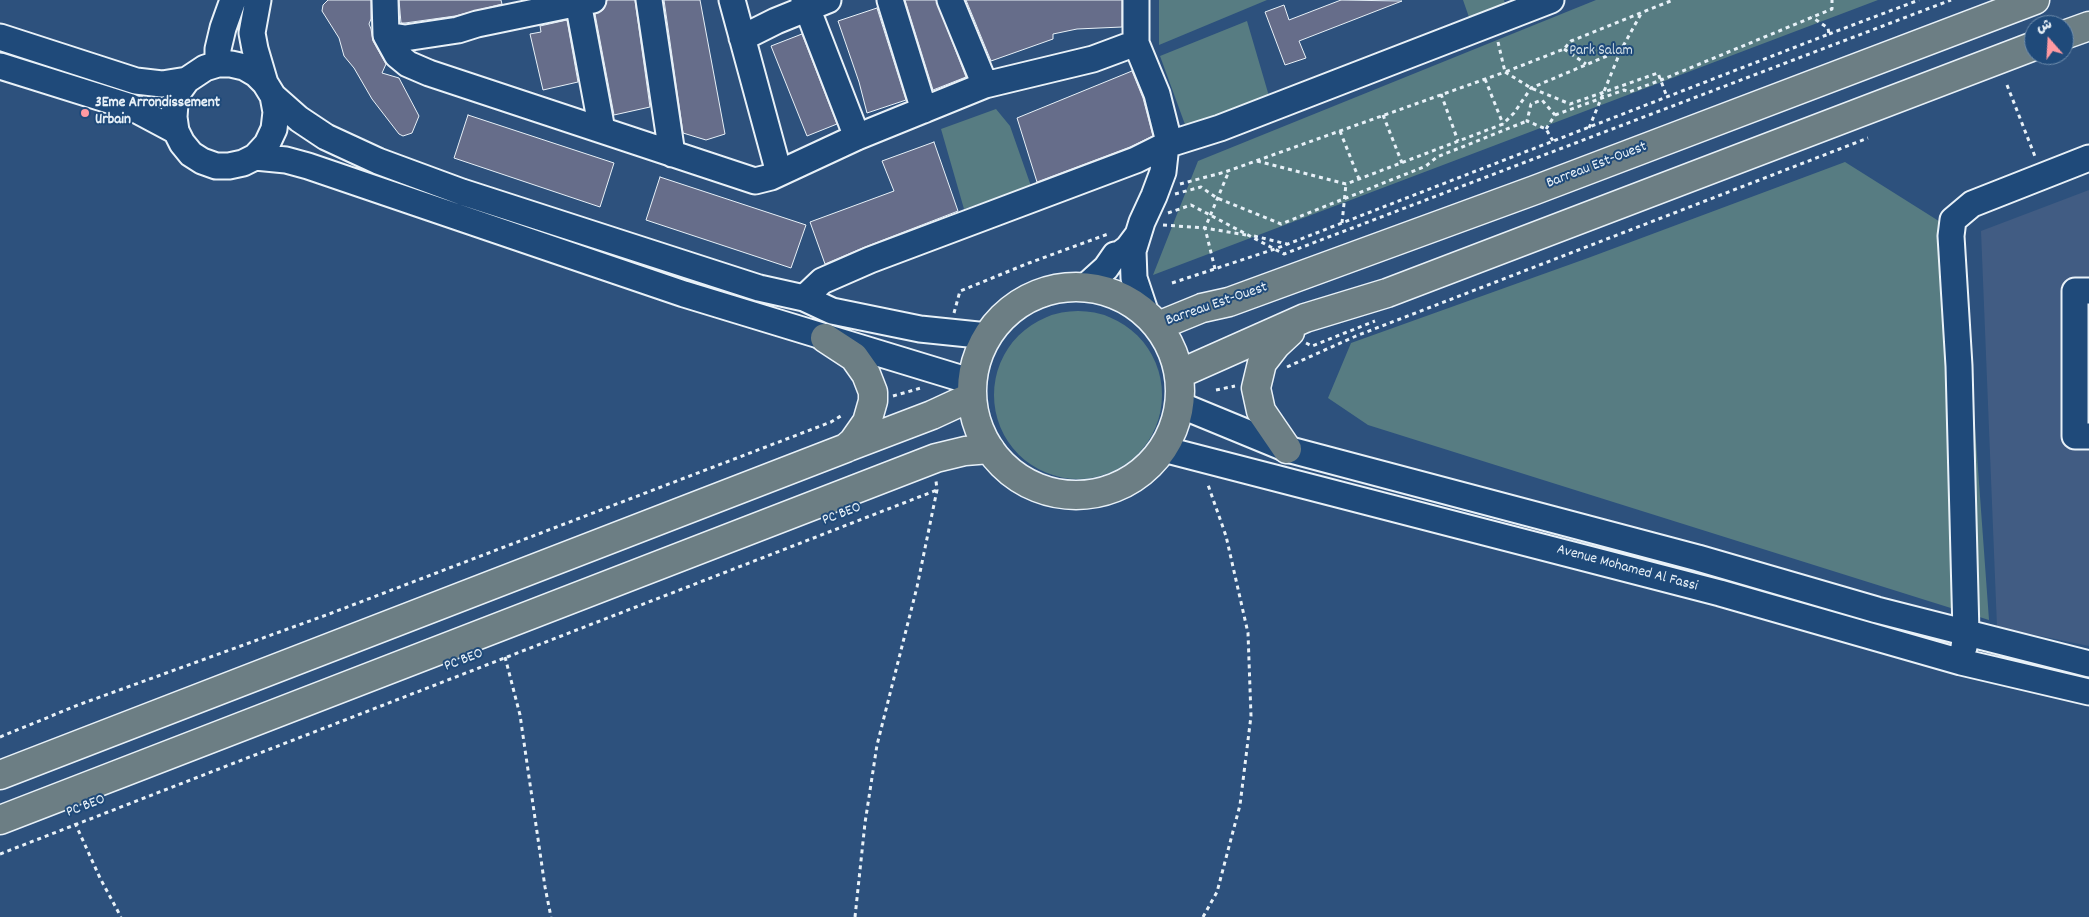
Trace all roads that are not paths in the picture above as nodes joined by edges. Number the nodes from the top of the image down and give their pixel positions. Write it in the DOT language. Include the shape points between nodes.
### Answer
graph roads {
  1 [pos="233,0"];
  2 [pos="258,0"];
  3 [pos="385,0"];
  4 [pos="649,0"];
  5 [pos="732,0"];
  6 [pos="890,0"];
  7 [pos="950,0"];
  8 [pos="1136,0"];
  9 [pos="1551,0"];
  10 [pos="2035,0"];
  11 [pos="586,1"];
  12 [pos="813,3"];
  13 [pos="1515,7"];
  14 [pos="2089,26"];
  15 [pos="2074,31"];
  16 [pos="386,34"];
  17 [pos="0,36"];
  18 [pos="742,38"];
  19 [pos="1136,44"];
  20 [pos="2024,50"];
  21 [pos="218,64"];
  22 [pos="0,66"];
  23 [pos="187,80"];
  24 [pos="985,85"];
  25 [pos="269,89"];
  26 [pos="924,110"];
  27 [pos="602,130"];
  28 [pos="176,131"];
  29 [pos="858,137"];
  30 [pos="1166,145"];
  31 [pos="672,154"];
  32 [pos="255,157"];
  33 [pos="2089,158"];
  34 [pos="779,173"];
  35 [pos="1145,225"];
  36 [pos="1085,288"];
  37 [pos="2089,291"];
  38 [pos="804,298"];
  39 [pos="1305,318"];
  40 [pos="1152,320"];
  41 [pos="988,336"];
  42 [pos="825,338"];
  43 [pos="1179,374"];
  44 [pos="972,389"];
  45 [pos="1180,405"];
  46 [pos="2089,436"];
  47 [pos="846,448"];
  48 [pos="990,449"];
  49 [pos="1163,449"];
  50 [pos="1288,449"];
  51 [pos="1966,633"];
  52 [pos="1960,662"];
  53 [pos="2089,664"];
  54 [pos="2089,692"];
  55 [pos="0,775"];
  56 [pos="0,820"];
  1 -- 21 [label="street" via="218,48"];
  2 -- 25 [label="street" via="252,33"];
  3 -- 16 [label="street"];
  4 -- 31 [label="street"];
  5 -- 18 [label="street"];
  6 -- 26 [label="street"];
  7 -- 24 [label="street"];
  8 -- 19 [label="street"];
  9 -- 13 [label="street"];
  10 -- 40 [label="main road, Barreau Est-Ouest" via="1229,302"];
  11 -- 16 [label="street" via="458,30 405,38"];
  11 -- 27 [label="street"];
  12 -- 18 [label="street"];
  12 -- 29 [label="street"];
  13 -- 30 [label="street" via="1493,22"];
  14 -- 15 [label="main road"];
  16 -- 27 [label="street" via="397,55 408,64"];
  17 -- 23 [label="street" via="136,81 162,84"];
  18 -- 34 [label="street"];
  19 -- 24 [label="street" via="1093,59"];
  19 -- 30 [label="street" via="1157,94 1168,138"];
  20 -- 39 [label="main road" via="1404,286"];
  21 -- 23 [label="street"];
  21 -- 25 [label="street" via="244,67 256,74"];
  22 -- 28 [label="street" via="131,107"];
  23 -- 28 [label="street" via="175,104"];
  24 -- 26 [label="street"];
  25 -- 32 [label="street" via="276,112 274,129 267,144"];
  25 -- 38 [label="street" via="298,119 326,137 378,161 462,192 759,288"];
  26 -- 29 [label="street"];
  27 -- 31 [label="street"];
  28 -- 32 [label="street" via="191,154 209,164 229,166"];
  29 -- 34 [label="street"];
  30 -- 35 [label="street" via="1163,172"];
  30 -- 38 [label="street" via="1136,160 870,260 822,281"];
  31 -- 34 [label="street" via="755,180"];
  32 -- 42 [label="street" via="308,166 684,294"];
  33 -- 51 [label="street" via="1972,204 1953,220 1951,236 1959,366"];
  35 -- 36 [label="street" via="1128,248 1115,255"];
  35 -- 40 [label="street" via="1133,252 1134,278"];
  36 -- 40 [label="main road" via="1118,296"];
  36 -- 41 [label="main road" via="1052,290 1022,302"];
  37 -- 46 [label="street" via="2075,291 2075,436"];
  38 -- 41 [label="street" via="832,311 887,324"];
  39 -- 43 [label="main road"];
  39 -- 50 [label="main road" via="1267,356 1256,382 1261,411"];
  40 -- 43 [label="main road" via="1168,340"];
  41 -- 44 [label="main road" via="975,366"];
  42 -- 44 [label="street"];
  42 -- 47 [label="main road" via="849,352 870,383 861,405 867,422"];
  43 -- 45 [label="main road"];
  44 -- 47 [label="main road" via="911,424"];
  44 -- 48 [label="main road" via="980,432"];
  45 -- 49 [label="main road"];
  45 -- 50 [label="street, Avenue Mohamed Al Fassi"];
  47 -- 55 [label="main road"];
  48 -- 49 [label="main road" via="1001,464 1031,485 1048,491 1084,495 1120,486 1150,465"];
  48 -- 56 [label="main road" via="936,458"];
  49 -- 52 [label="street, Avenue Mohamed Al Fassi" via="1720,594"];
  50 -- 51 [label="street, Avenue Mohamed Al Fassi"];
  51 -- 52 [label="street"];
  51 -- 53 [label="street, Avenue Mohamed Al Fassi"];
  52 -- 54 [label="street, Avenue Mohamed Al Fassi"];
}
